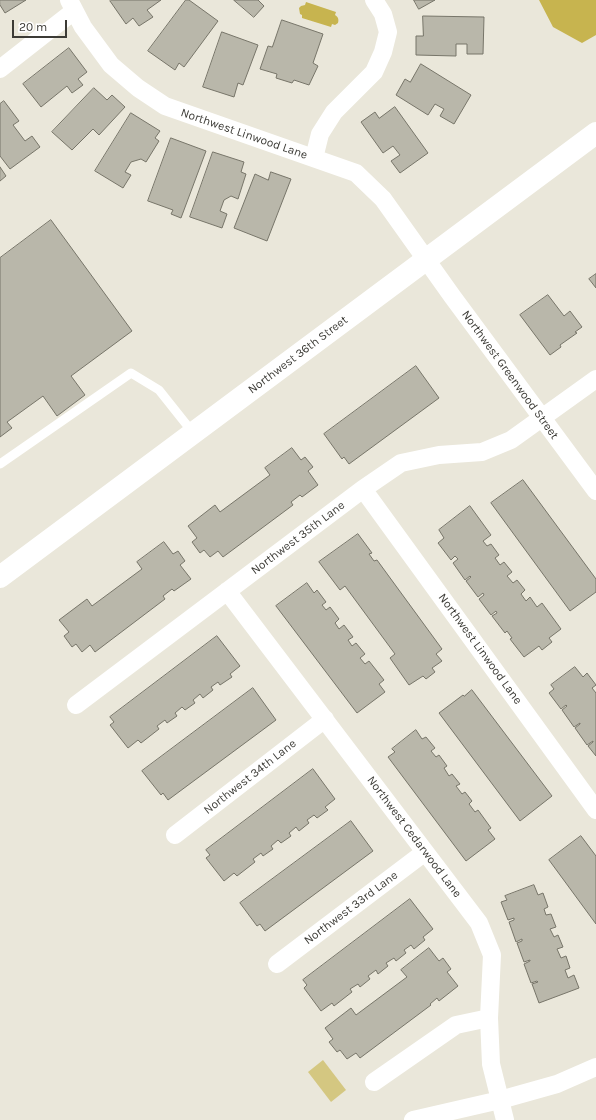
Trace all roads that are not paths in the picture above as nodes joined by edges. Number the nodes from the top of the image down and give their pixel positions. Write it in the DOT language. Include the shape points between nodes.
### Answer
graph roads {
  1 [pos="374,0"];
  2 [pos="72,5"];
  3 [pos="0,69"];
  4 [pos="596,133"];
  5 [pos="314,158"];
  6 [pos="425,259"];
  7 [pos="596,379"];
  8 [pos="542,418"];
  9 [pos="194,434"];
  10 [pos="0,464"];
  11 [pos="364,489"];
  12 [pos="596,491"];
  13 [pos="0,577"];
  14 [pos="227,591"];
  15 [pos="76,706"];
  16 [pos="325,719"];
  17 [pos="596,810"];
  18 [pos="175,835"];
  19 [pos="425,852"];
  20 [pos="277,964"];
  21 [pos="489,1018"];
  22 [pos="596,1068"];
  23 [pos="374,1082"];
  24 [pos="500,1100"];
  25 [pos="413,1120"];
  26 [pos="505,1120"];
  1 -- 5 [label="street" via="388,32 383,52 374,72 334,112 320,134"];
  2 -- 3 [label="street"];
  2 -- 5 [label="street, Northwest Linwood Lane" via="83,27 111,65 165,106"];
  4 -- 6 [label="main road, Northwest 36th Street"];
  5 -- 6 [label="street, Northwest Linwood Lane" via="356,173 383,199"];
  6 -- 8 [label="street, Northwest Greenwood Street"];
  6 -- 9 [label="main road, Northwest 36th Street"];
  7 -- 8 [label="street, Northwest 35th Lane"];
  8 -- 11 [label="street, Northwest 35th Lane" via="511,440 482,452 439,454 401,464"];
  8 -- 12 [label="street, Northwest Greenwood Street"];
  9 -- 10 [label="lane" via="159,390 131,373"];
  9 -- 13 [label="main road, Northwest 36th Street"];
  11 -- 14 [label="street, Northwest 35th Lane"];
  11 -- 17 [label="street, Northwest Linwood Lane"];
  14 -- 15 [label="street, Northwest 35th Lane"];
  14 -- 16 [label="street, Northwest Cedarwood Lane"];
  16 -- 18 [label="street, Northwest 34th Lane"];
  16 -- 19 [label="street, Northwest Cedarwood Lane"];
  19 -- 20 [label="street, Northwest 33rd Lane"];
  19 -- 21 [label="street, Northwest Cedarwood Lane" via="479,923 492,954"];
  21 -- 23 [label="street" via="456,1025"];
  21 -- 24 [label="street, Northwest Cedarwood Lane" via="491,1064"];
  22 -- 24 [label="street" via="557,1084"];
  24 -- 25 [label="street"];
  24 -- 26 [label="street, Northwest Cedarwood Lane"];
}
